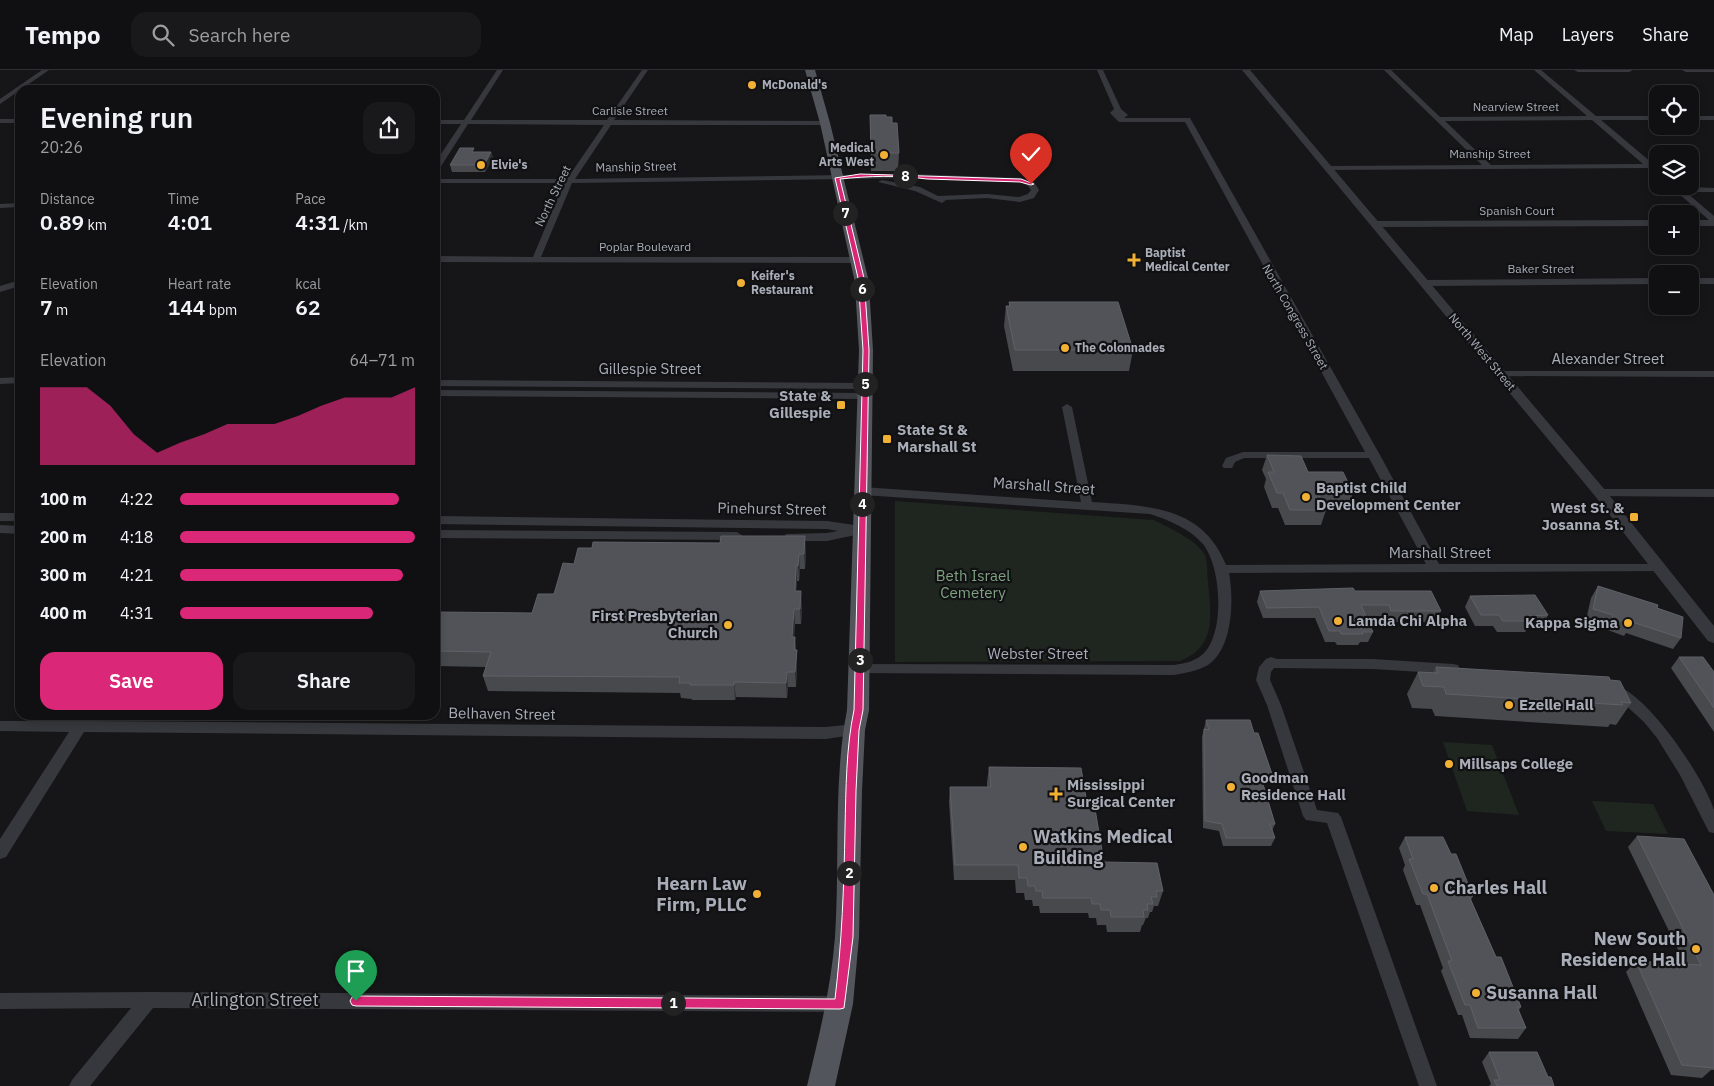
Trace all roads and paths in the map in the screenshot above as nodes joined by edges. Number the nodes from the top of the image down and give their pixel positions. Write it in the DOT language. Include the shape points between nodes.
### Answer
graph roads {
  1 [pos="46,70"];
  2 [pos="500,70"];
  3 [pos="645,70"];
  4 [pos="810,70"];
  5 [pos="1100,70"];
  6 [pos="1246,70"];
  7 [pos="1387,70"];
  8 [pos="1537,70"];
  9 [pos="1578,70"];
  10 [pos="1600,70"];
  11 [pos="1629,70"];
  12 [pos="1686,70"];
  13 [pos="1714,70"];
  14 [pos="24,85"];
  15 [pos="15,92"];
  16 [pos="0,102"];
  17 [pos="1595,118"];
  18 [pos="1649,118"];
  19 [pos="1699,118"];
  20 [pos="1714,118"];
  21 [pos="1438,119"];
  22 [pos="0,121"];
  23 [pos="15,121"];
  24 [pos="440,122"];
  25 [pos="465,122"];
  26 [pos="825,122"];
  27 [pos="608,123"];
  28 [pos="440,161"];
  29 [pos="1649,165"];
  30 [pos="1489,167"];
  31 [pos="1329,168"];
  32 [pos="1649,169"];
  33 [pos="837,178"];
  34 [pos="440,181"];
  35 [pos="570,181"];
  36 [pos="1699,189"];
  37 [pos="1714,190"];
  38 [pos="1684,195"];
  39 [pos="0,206"];
  40 [pos="15,206"];
  41 [pos="1714,221"];
  42 [pos="1699,222"];
  43 [pos="1649,223"];
  44 [pos="1376,224"];
  45 [pos="440,259"];
  46 [pos="536,259"];
  47 [pos="856,260"];
  48 [pos="1649,281"];
  49 [pos="1699,281"];
  50 [pos="1714,281"];
  51 [pos="1425,283"];
  52 [pos="15,284"];
  53 [pos="0,289"];
  54 [pos="1501,374"];
  55 [pos="1714,374"];
  56 [pos="0,380"];
  57 [pos="15,380"];
  58 [pos="440,383"];
  59 [pos="865,391"];
  60 [pos="440,394"];
  61 [pos="1067,407"];
  62 [pos="1374,455"];
  63 [pos="1228,466"];
  64 [pos="862,491"];
  65 [pos="1600,493"];
  66 [pos="1714,493"];
  67 [pos="1087,505"];
  68 [pos="0,517"];
  69 [pos="15,517"];
  70 [pos="441,521"];
  71 [pos="0,529"];
  72 [pos="15,530"];
  73 [pos="862,530"];
  74 [pos="440,534"];
  75 [pos="1660,568"];
  76 [pos="1220,569"];
  77 [pos="1435,569"];
  78 [pos="1714,637"];
  79 [pos="860,669"];
  80 [pos="1472,670"];
  81 [pos="1603,683"];
  82 [pos="84,721"];
  83 [pos="0,726"];
  84 [pos="854,730"];
  85 [pos="1714,827"];
  86 [pos="0,852"];
  87 [pos="149,1000"];
  88 [pos="0,1001"];
  89 [pos="840,1004"];
  90 [pos="78,1086"];
  91 [pos="821,1086"];
  92 [pos="1428,1086"];
  1 -- 14 [label="street"];
  2 -- 25 [label="street"];
  3 -- 27 [label="street, North Street"];
  4 -- 26 [label="main road"];
  5 -- 62 [label="street, North Congress Street" via="1118,110 1114,113 1122,120 1187,120 1272,278"];
  6 -- 31 [label="street, North West Street"];
  7 -- 21 [label="street"];
  8 -- 17 [label="street"];
  9 -- 10 [label="street"];
  10 -- 11 [label="street"];
  12 -- 13 [label="street"];
  15 -- 16 [label="street"];
  17 -- 18 [label="street, Nearview Street"];
  17 -- 21 [label="street, Nearview Street"];
  17 -- 29 [label="street"];
  19 -- 20 [label="street"];
  21 -- 30 [label="street"];
  22 -- 23 [label="street"];
  24 -- 25 [label="street, Carlisle Street"];
  25 -- 27 [label="street, Carlisle Street"];
  25 -- 28 [label="street"];
  26 -- 27 [label="street, Carlisle Street"];
  26 -- 33 [label="main road"];
  27 -- 35 [label="street, North Street"];
  30 -- 31 [label="street, Manship Street"];
  30 -- 32 [label="street, Manship Street"];
  31 -- 44 [label="street, North West Street"];
  33 -- 33 [label="street, Manship Street" via="907,186 941,199 987,196 1024,199 1034,195 1035,190 1031,184 1021,180 911,176"];
  33 -- 35 [label="street, Manship Street"];
  33 -- 47 [label="main road"];
  34 -- 35 [label="street, Manship Street"];
  35 -- 46 [label="street, North Street"];
  36 -- 37 [label="street"];
  38 -- 41 [label="street"];
  39 -- 40 [label="street"];
  41 -- 42 [label="street"];
  43 -- 44 [label="street, Spanish Court"];
  44 -- 51 [label="street, North West Street"];
  45 -- 46 [label="street, Poplar Boulevard"];
  46 -- 47 [label="street, Poplar Boulevard"];
  47 -- 59 [label="main road" via="863,302"];
  48 -- 51 [label="street, Baker Street"];
  49 -- 50 [label="street"];
  51 -- 54 [label="street, North West Street"];
  52 -- 53 [label="street"];
  54 -- 55 [label="street, Alexander Street"];
  54 -- 65 [label="street, North West Street"];
  56 -- 57 [label="street"];
  58 -- 59 [label="street, Gillespie Street"];
  59 -- 60 [label="street, Gillespie Street"];
  59 -- 64 [label="main road"];
  61 -- 67 [label="street"];
  62 -- 63 [label="street" via="1243,455 1230,460"];
  62 -- 77 [label="street, North Congress Street"];
  64 -- 67 [label="street, Marshall Street"];
  64 -- 73 [label="main road"];
  65 -- 66 [label="street"];
  65 -- 75 [label="street, North West Street"];
  67 -- 76 [label="street, Marshall Street" via="1151,510 1170,516 1211,546"];
  68 -- 69 [label="street"];
  70 -- 73 [label="street, Pinehurst Street" via="827,525"];
  71 -- 72 [label="street"];
  73 -- 74 [label="street, Pinehurst Street" via="827,537"];
  73 -- 79 [label="main road"];
  75 -- 77 [label="street, Marshall Street"];
  75 -- 78 [label="street, North West Street"];
  76 -- 77 [label="street, Marshall Street"];
  76 -- 79 [label="street, Webster Street" via="1223,577 1221,627 1212,653 1192,667 1174,670"];
  79 -- 84 [label="main road"];
  80 -- 92 [label="street" via="1272,662 1264,671 1263,680 1311,816 1333,817"];
  81 -- 85 [label="street" via="1627,698 1656,724 1695,788"];
  82 -- 83 [label="street, Belhaven Street"];
  82 -- 84 [label="street, Belhaven Street" via="826,733"];
  82 -- 86 [label="street"];
  84 -- 89 [label="main road" via="847,937"];
  87 -- 88 [label="street, Arlington Street"];
  87 -- 89 [label="street, Arlington Street"];
  87 -- 90 [label="street"];
  89 -- 91 [label="main road"];
}
